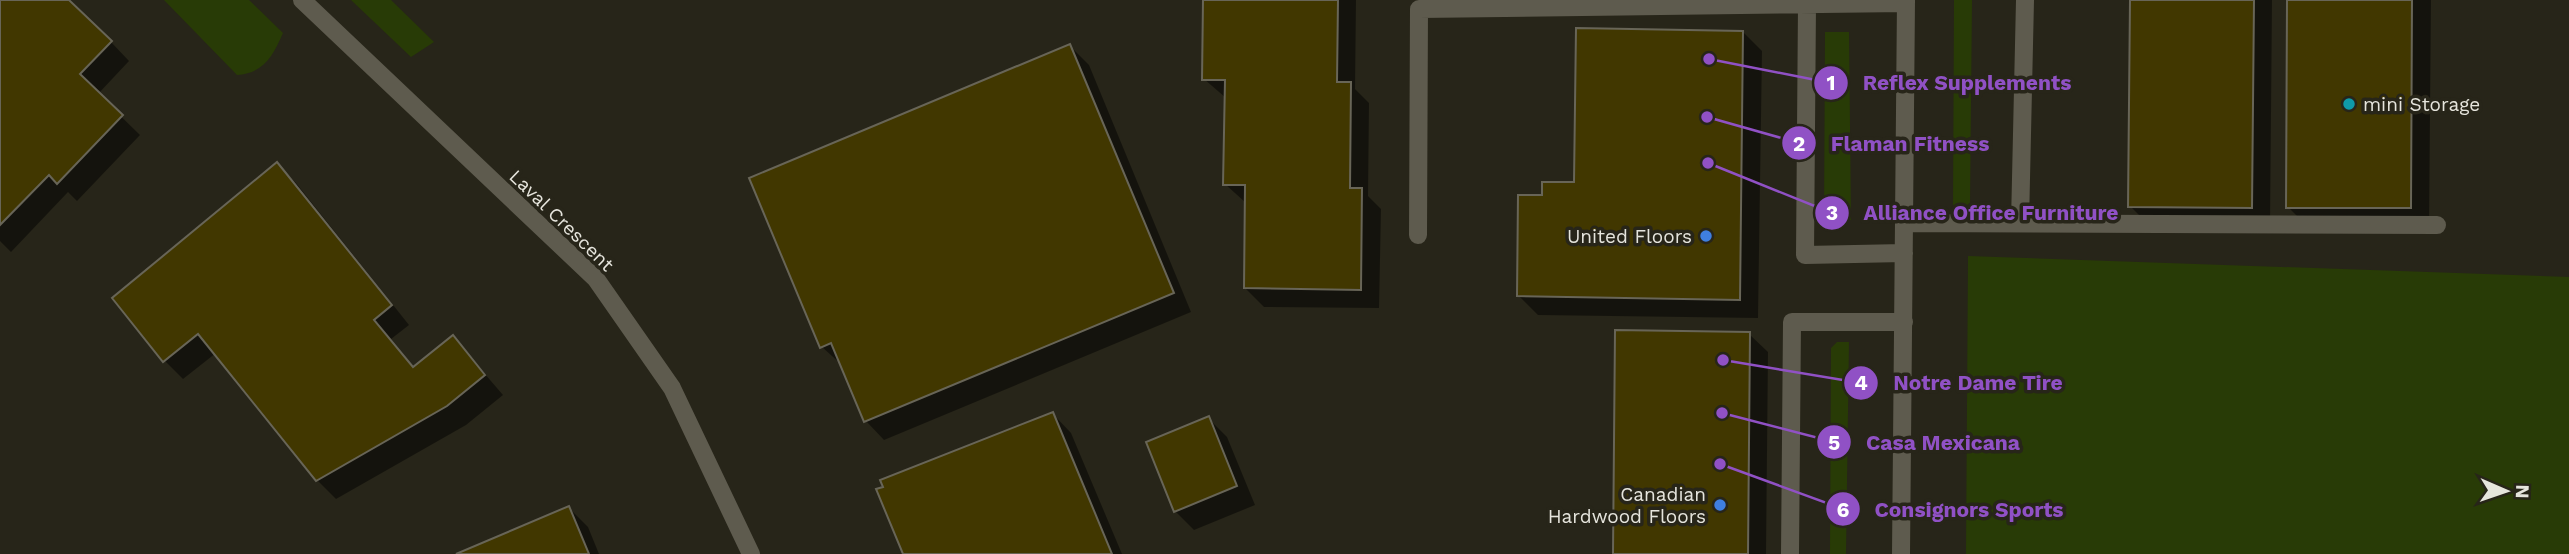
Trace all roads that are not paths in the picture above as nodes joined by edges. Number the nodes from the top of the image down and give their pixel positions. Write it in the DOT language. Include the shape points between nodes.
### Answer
graph roads {
  1 [pos="302,0"];
  2 [pos="2025,0"];
  3 [pos="1906,1"];
  4 [pos="1807,4"];
  5 [pos="1904,223"];
  6 [pos="2020,223"];
  7 [pos="2437,225"];
  8 [pos="1418,235"];
  9 [pos="1904,253"];
  10 [pos="1904,322"];
  11 [pos="751,554"];
  12 [pos="1790,554"];
  13 [pos="1901,554"];
  1 -- 11 [label="street, Laval Crescent" via="596,279 672,388"];
  2 -- 6 [label="street"];
  3 -- 4 [label="street"];
  3 -- 5 [label="street"];
  4 -- 8 [label="street" via="1419,9"];
  4 -- 9 [label="street" via="1805,255"];
  5 -- 6 [label="street"];
  5 -- 9 [label="street"];
  6 -- 7 [label="street"];
  9 -- 10 [label="street"];
  10 -- 12 [label="street" via="1792,322"];
  10 -- 13 [label="street"];
}
